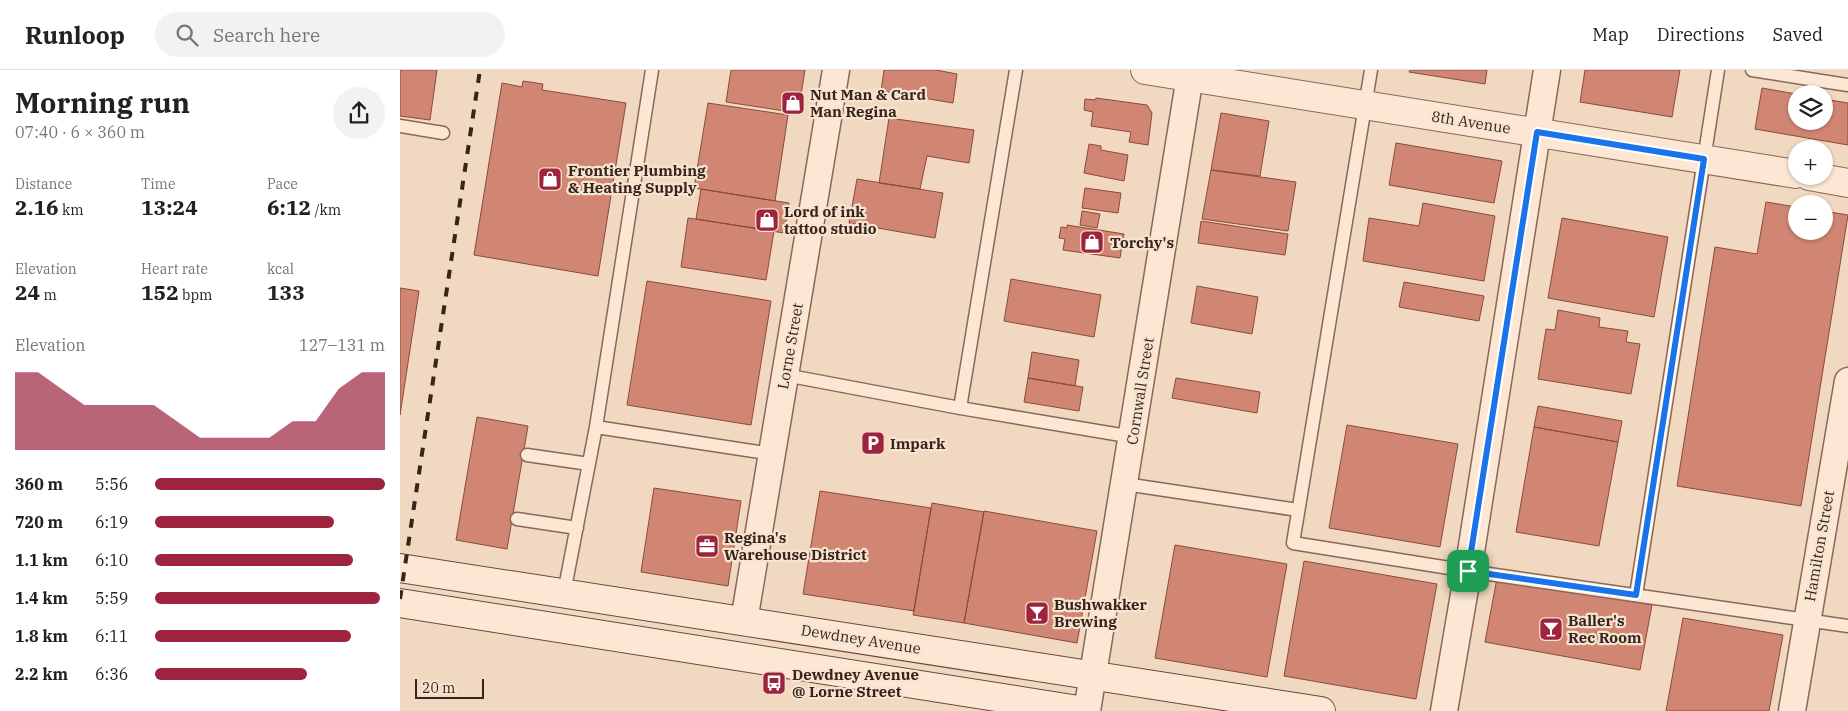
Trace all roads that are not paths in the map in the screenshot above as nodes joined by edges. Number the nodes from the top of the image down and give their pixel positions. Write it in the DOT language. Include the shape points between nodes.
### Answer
graph roads {
  1 [pos="652,70"];
  2 [pos="836,70"];
  3 [pos="1016,70"];
  4 [pos="1145,70"];
  5 [pos="1371,70"];
  6 [pos="1547,70"];
  7 [pos="1718,70"];
  8 [pos="1752,70"];
  9 [pos="1190,74"];
  10 [pos="1848,85"];
  11 [pos="1365,105"];
  12 [pos="400,126"];
  13 [pos="1537,132"];
  14 [pos="443,134"];
  15 [pos="1704,159"];
  16 [pos="1788,173"];
  17 [pos="1833,180"];
  18 [pos="1848,182"];
  19 [pos="785,375"];
  20 [pos="1848,380"];
  21 [pos="960,408"];
  22 [pos="596,427"];
  23 [pos="1133,437"];
  24 [pos="772,454"];
  25 [pos="527,455"];
  26 [pos="589,464"];
  27 [pos="1125,484"];
  28 [pos="1298,510"];
  29 [pos="516,518"];
  30 [pos="577,528"];
  31 [pos="400,568"];
  32 [pos="1468,571"];
  33 [pos="564,593"];
  34 [pos="1636,595"];
  35 [pos="400,603"];
  36 [pos="1806,620"];
  37 [pos="744,621"];
  38 [pos="1848,626"];
  39 [pos="1093,675"];
  40 [pos="1086,711"];
  41 [pos="1322,711"];
  42 [pos="1444,711"];
  43 [pos="1792,711"];
  1 -- 22 [label="lane"];
  2 -- 19 [label="street, Lorne Street"];
  3 -- 21 [label="lane"];
  4 -- 9 [label="main road, 8th Avenue"];
  5 -- 11 [label="lane"];
  6 -- 13 [label="street"];
  7 -- 15 [label="lane"];
  8 -- 10 [label="lane"];
  9 -- 11 [label="main road, 8th Avenue"];
  9 -- 23 [label="street, Cornwall Street"];
  11 -- 13 [label="main road, 8th Avenue"];
  11 -- 28 [label="lane"];
  12 -- 14 [label="lane"];
  13 -- 15 [label="main road, 8th Avenue"];
  13 -- 32 [label="street"];
  15 -- 16 [label="main road, 8th Avenue"];
  15 -- 34 [label="lane"];
  17 -- 18 [label="main road"];
  19 -- 21 [label="lane"];
  19 -- 24 [label="street, Lorne Street"];
  20 -- 36 [label="street, Hamilton Street"];
  21 -- 23 [label="lane"];
  22 -- 24 [label="lane"];
  22 -- 26 [label="lane"];
  23 -- 27 [label="street, Cornwall Street"];
  24 -- 37 [label="street, Lorne Street"];
  25 -- 26 [label="lane"];
  26 -- 30 [label="lane"];
  27 -- 28 [label="lane"];
  27 -- 39 [label="street, Cornwall Street"];
  28 -- 32 [label="lane" via="1292,543"];
  29 -- 30 [label="lane"];
  30 -- 33 [label="lane"];
  31 -- 33 [label="main road, Dewdney Avenue"];
  32 -- 34 [label="lane"];
  32 -- 42 [label="street"];
  33 -- 37 [label="main road, Dewdney Avenue"];
  34 -- 36 [label="lane"];
  35 -- 40 [label="main road"];
  36 -- 38 [label="lane"];
  36 -- 43 [label="street, Hamilton Street"];
  37 -- 39 [label="main road, Dewdney Avenue"];
  39 -- 40 [label="street, Cornwall Street"];
  39 -- 41 [label="main road, Dewdney Avenue"];
}
